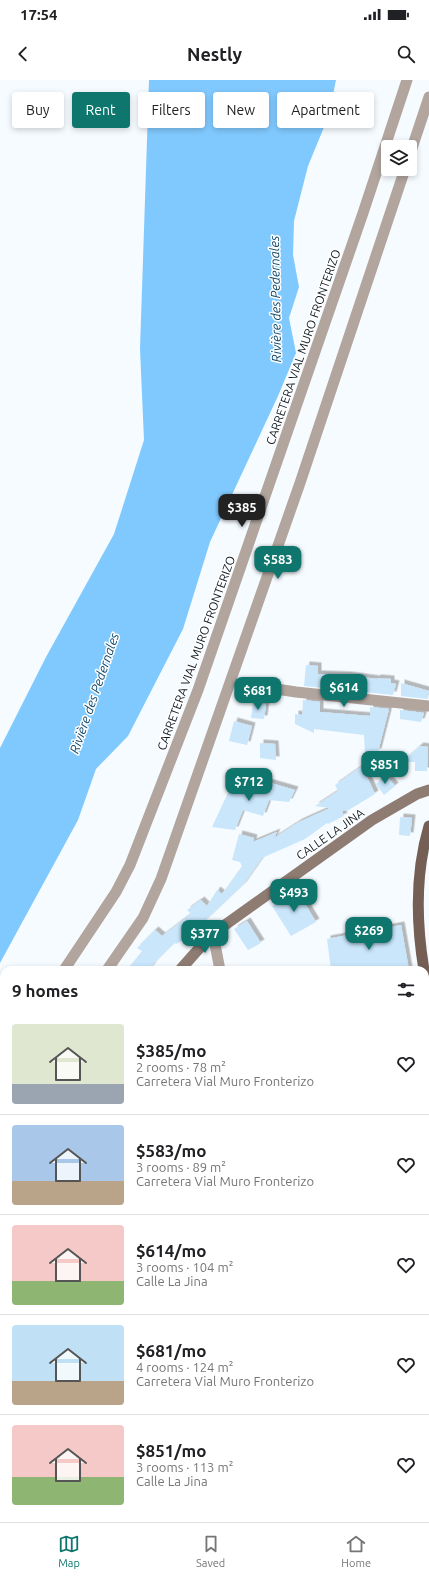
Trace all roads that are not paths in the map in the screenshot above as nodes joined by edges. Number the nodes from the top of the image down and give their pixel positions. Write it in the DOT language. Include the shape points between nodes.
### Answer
graph roads {
  1 [pos="407,80"];
  2 [pos="429,97"];
  3 [pos="415,140"];
  4 [pos="403,176"];
  5 [pos="263,687"];
  6 [pos="429,706"];
  7 [pos="429,790"];
  8 [pos="429,826"];
  9 [pos="213,934"];
  10 [pos="67,966"];
  11 [pos="110,966"];
  12 [pos="184,966"];
  13 [pos="219,966"];
  14 [pos="423,966"];
  1 -- 10 [label="street, CARRETERA VIAL MURO FRONTERIZO" via="193,705 130,865 116,892"];
  2 -- 3 [label="street"];
  4 -- 11 [label="street" via="300,483 161,879 143,918"];
  5 -- 6 [label="street"];
  7 -- 9 [label="main road, CALLE LA JINA" via="417,794 372,820"];
  8 -- 14 [label="main road" via="419,873 418,900"];
  9 -- 12 [label="main road, CALLE LA JINA"];
  9 -- 13 [label="street"];
}
